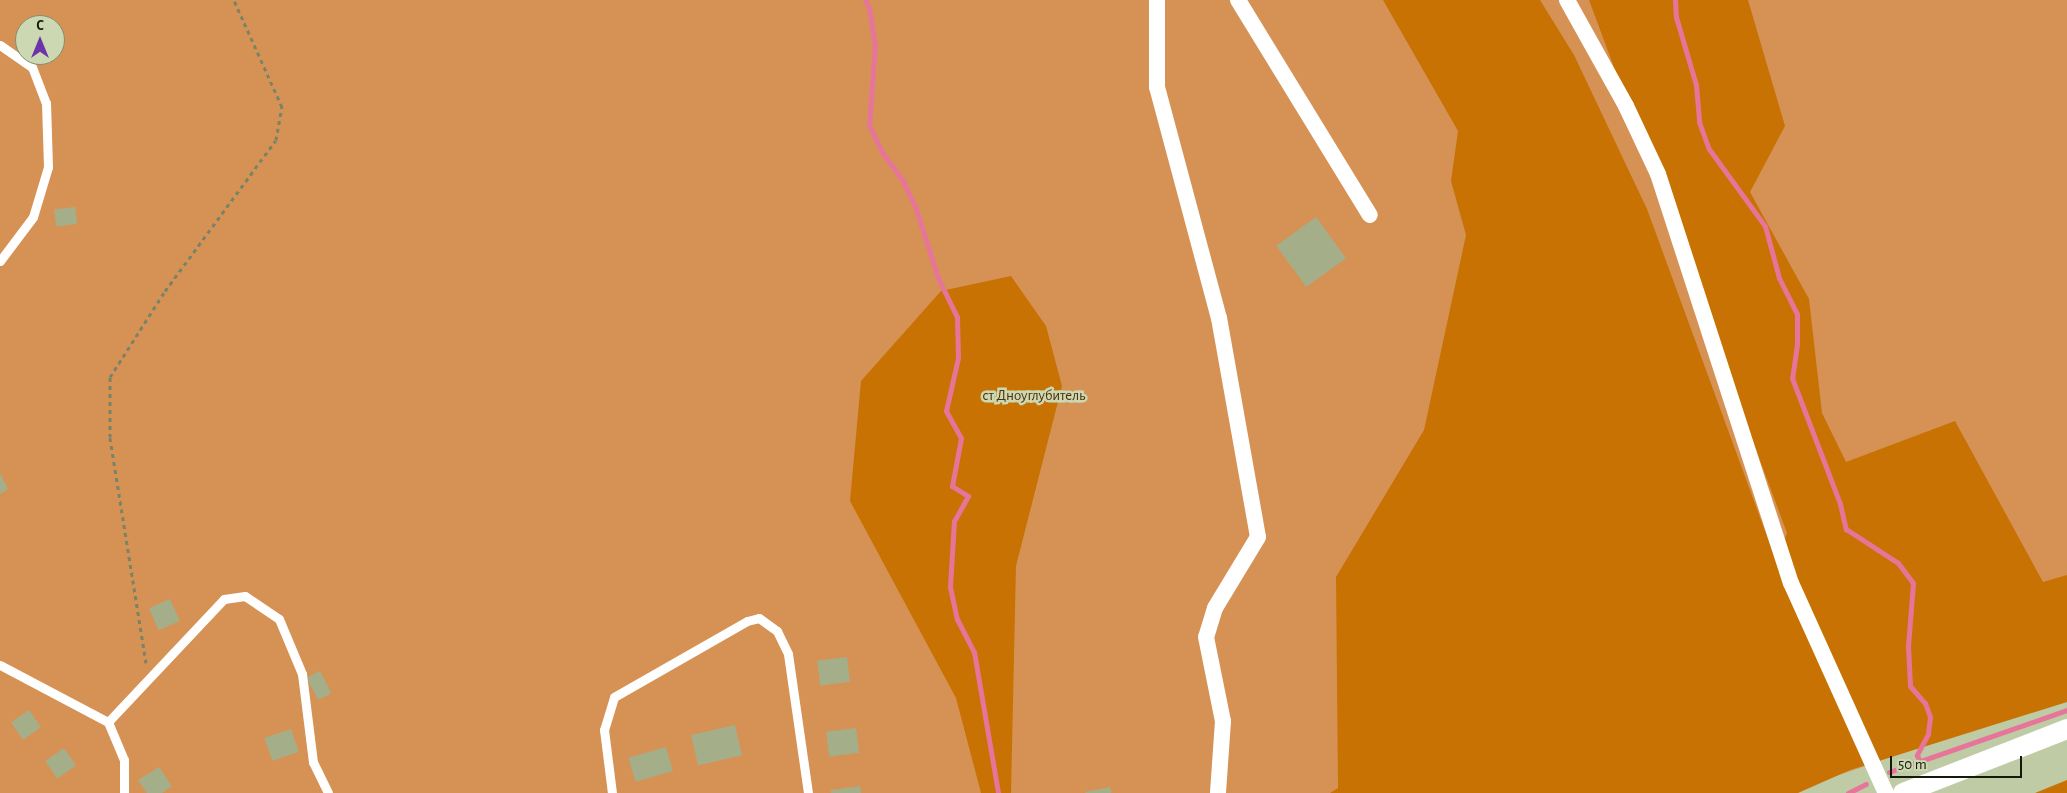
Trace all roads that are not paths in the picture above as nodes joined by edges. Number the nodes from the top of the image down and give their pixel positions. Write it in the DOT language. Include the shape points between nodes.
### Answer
graph roads {
  1 [pos="1157,0"];
  2 [pos="1238,0"];
  3 [pos="1566,0"];
  4 [pos="0,45"];
  5 [pos="1370,215"];
  6 [pos="0,261"];
  7 [pos="0,665"];
  8 [pos="108,722"];
  9 [pos="2067,729"];
  10 [pos="124,793"];
  11 [pos="328,793"];
  12 [pos="612,793"];
  13 [pos="808,793"];
  14 [pos="1218,793"];
  15 [pos="1886,793"];
  16 [pos="1903,793"];
  1 -- 14 [label="street" via="1157,87 1219,318 1258,537 1215,608 1206,637 1223,721"];
  2 -- 5 [label="street"];
  3 -- 15 [label="street" via="1626,106 1658,174 1791,583"];
  4 -- 6 [label="lane" via="32,67 46,103 48,167 33,217"];
  7 -- 8 [label="lane"];
  8 -- 10 [label="lane" via="124,760"];
  8 -- 11 [label="lane" via="224,598 245,596 278,619 298,665 313,762"];
  9 -- 16 [label="street"];
  12 -- 13 [label="lane" via="604,730 614,697 747,621 759,618 777,631 788,654"];
}
